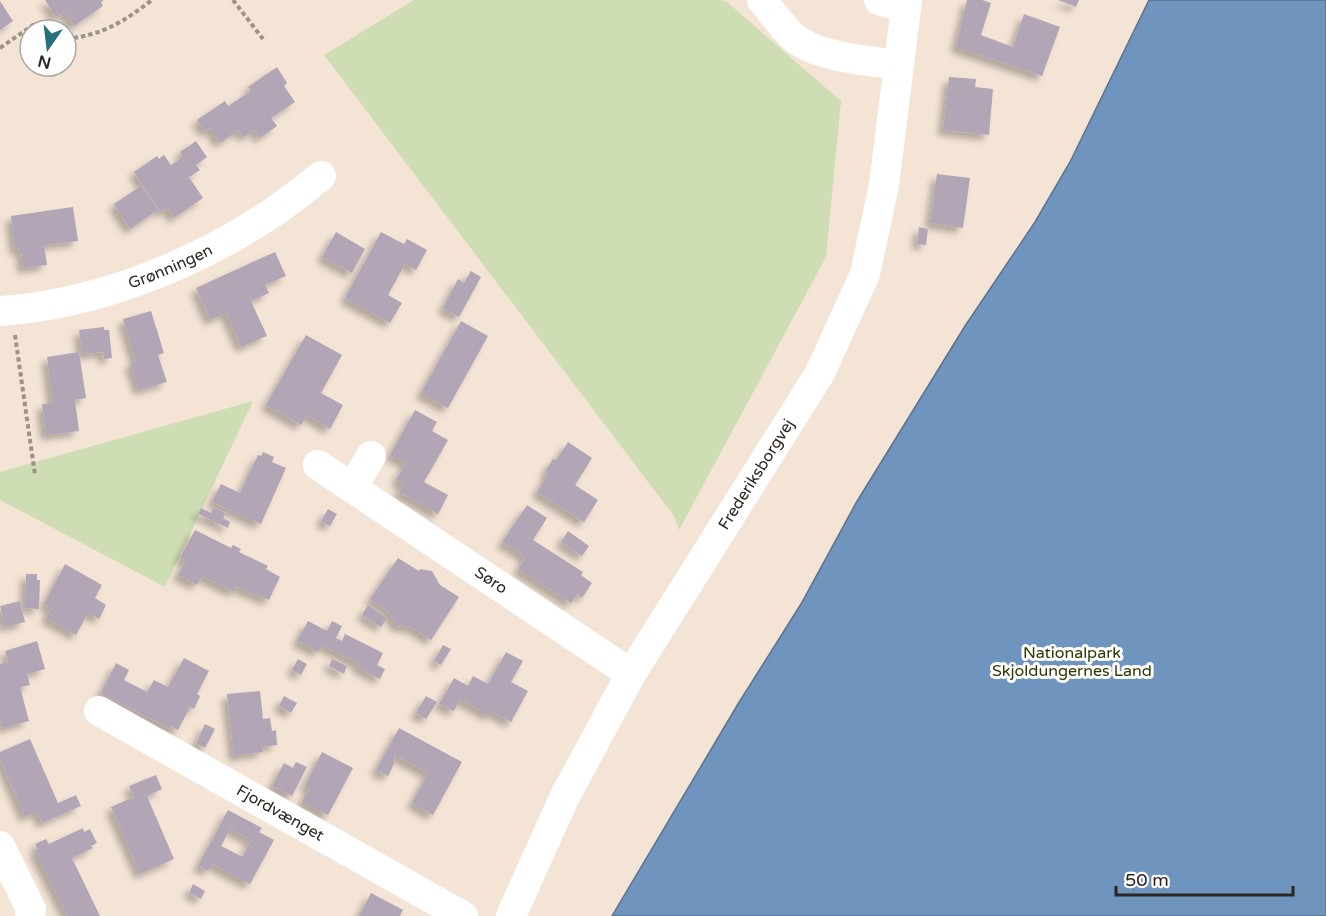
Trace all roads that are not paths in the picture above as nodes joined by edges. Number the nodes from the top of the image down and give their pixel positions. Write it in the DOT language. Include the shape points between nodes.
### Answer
graph roads {
  1 [pos="762,0"];
  2 [pos="897,3"];
  3 [pos="899,65"];
  4 [pos="321,176"];
  5 [pos="6,310"];
  6 [pos="371,456"];
  7 [pos="318,465"];
  8 [pos="352,488"];
  9 [pos="631,674"];
  10 [pos="99,711"];
  11 [pos="0,846"];
  12 [pos="30,916"];
  13 [pos="463,916"];
  14 [pos="511,916"];
  1 -- 3 [label="street" via="793,37 815,49"];
  2 -- 3 [label="street, Frederiksborgvej"];
  3 -- 9 [label="street, Frederiksborgvej" via="884,185 865,274 820,373"];
  4 -- 5 [label="street, Grønningen" via="267,217 160,272 79,298"];
  6 -- 8 [label="street"];
  7 -- 8 [label="street, Søro"];
  8 -- 9 [label="street, Søro"];
  9 -- 14 [label="street, Frederiksborgvej" via="565,796"];
  10 -- 13 [label="street, Fjordvænget"];
  11 -- 12 [label="street" via="31,909"];
}
